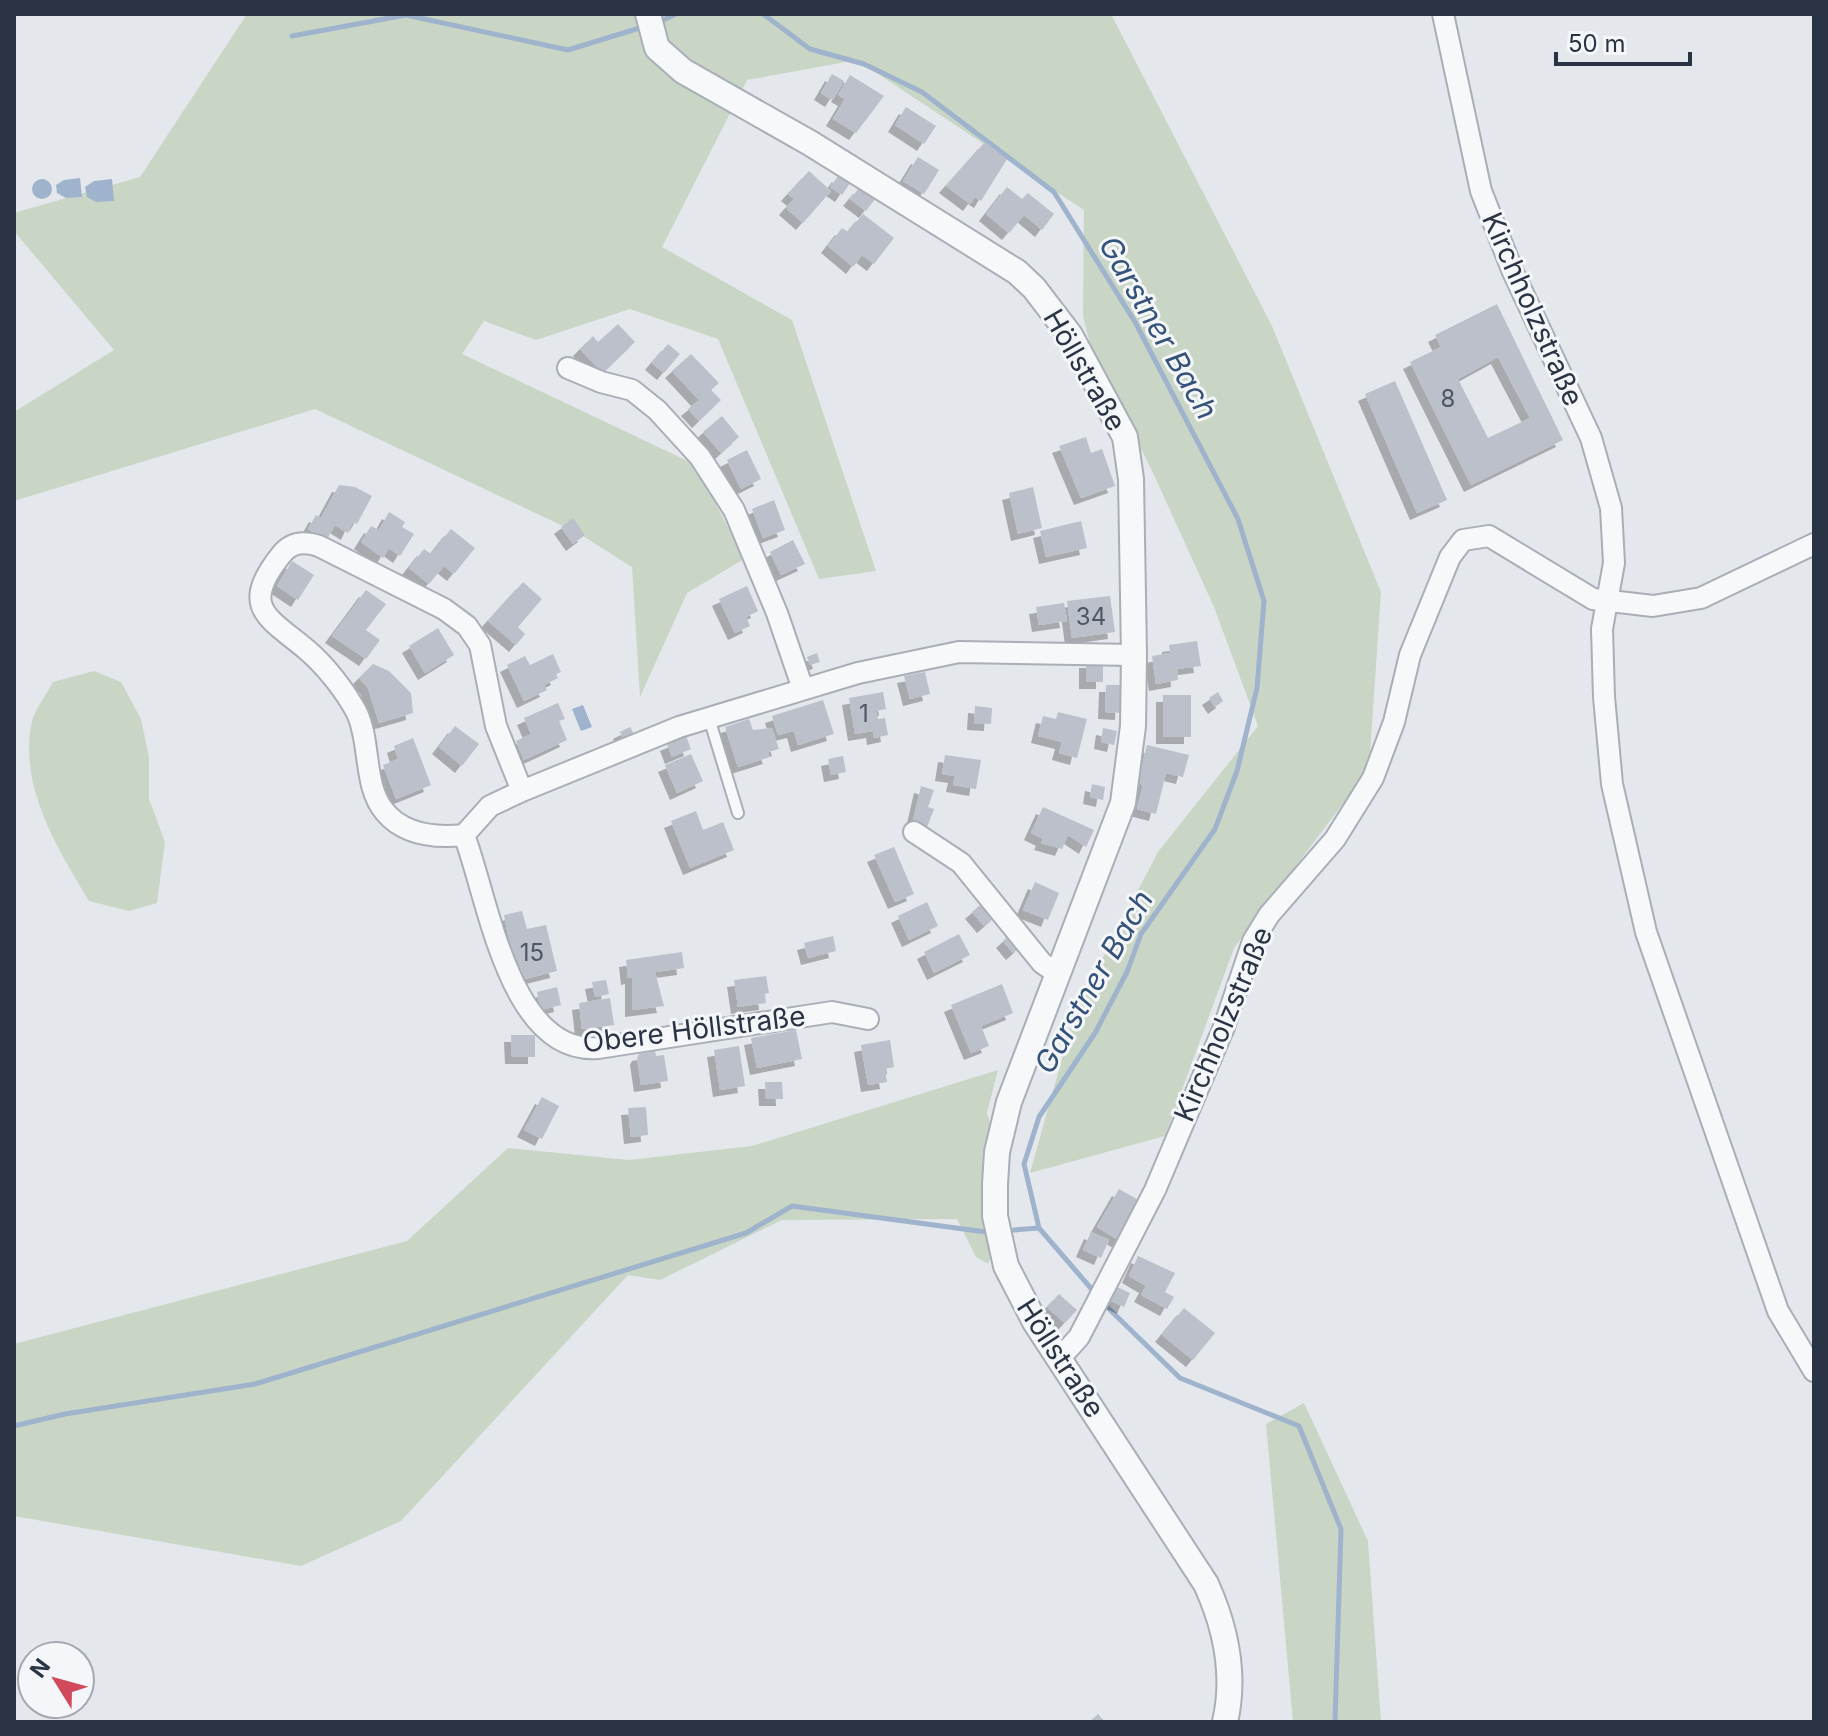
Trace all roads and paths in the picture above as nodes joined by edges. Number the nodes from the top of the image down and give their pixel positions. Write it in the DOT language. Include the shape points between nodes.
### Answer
graph roads {
  1 [pos="648,14"];
  2 [pos="1443,14"];
  3 [pos="568,368"];
  4 [pos="1814,544"];
  5 [pos="1605,603"];
  6 [pos="1134,655"];
  7 [pos="803,689"];
  8 [pos="709,718"];
  9 [pos="522,791"];
  10 [pos="738,813"];
  11 [pos="914,832"];
  12 [pos="464,835"];
  13 [pos="1058,974"];
  14 [pos="868,1019"];
  15 [pos="1060,1358"];
  16 [pos="1814,1371"];
  17 [pos="1225,1722"];
  1 -- 6 [label="street, Höllstraße" via="657,48 683,71 986,251 1017,272 1053,310 1125,437 1131,479"];
  2 -- 5 [label="street, Kirchholzstraße" via="1481,191 1603,473 1614,544"];
  3 -- 7 [label="street" via="640,395 714,476 734,510"];
  4 -- 5 [label="street" via="1686,602"];
  5 -- 15 [label="street, Kirchholzstraße" via="1579,593 1489,536 1470,537 1455,547 1418,633 1373,778 1335,839 1253,941 1220,1037 1155,1190 1088,1320"];
  5 -- 16 [label="street, Kirchholzstraße" via="1602,657 1612,784 1646,932 1778,1311"];
  6 -- 7 [label="street" via="959,652"];
  6 -- 13 [label="street, Höllstraße" via="1133,726 1123,803"];
  7 -- 8 [label="street"];
  8 -- 9 [label="street"];
  8 -- 10 [label="lane"];
  9 -- 12 [label="street" via="490,806"];
  9 -- 12 [label="street" via="496,726 480,645 467,626 444,609 319,546 303,542 288,548 263,583 262,612 312,654 356,710 380,805 393,820 418,833"];
  11 -- 13 [label="street" via="961,863 1042,963"];
  12 -- 14 [label="street, Obere Höllstraße" via="513,984 545,1027 567,1044 598,1048 832,1012"];
  13 -- 15 [label="street, Höllstraße" via="1009,1102 997,1152 995,1216 1006,1266"];
  15 -- 17 [label="street, Höllstraße" via="1206,1584 1229,1660"];
}
